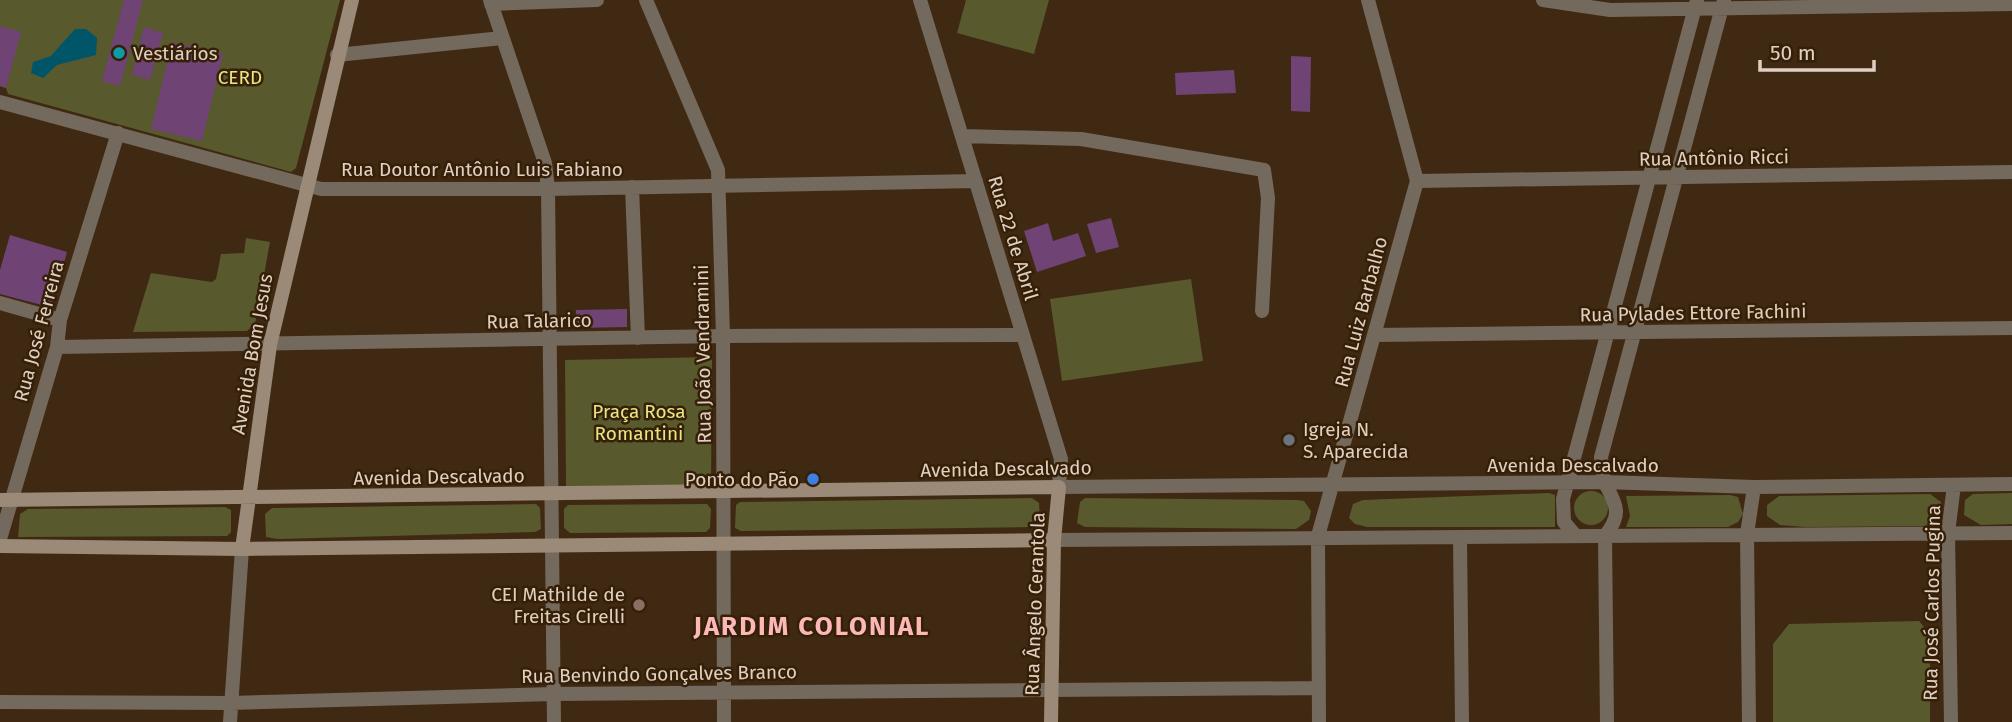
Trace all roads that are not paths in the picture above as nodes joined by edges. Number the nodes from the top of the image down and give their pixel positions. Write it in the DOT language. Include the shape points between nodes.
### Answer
graph roads {
  1 [pos="352,0"];
  2 [pos="597,0"];
  3 [pos="646,0"];
  4 [pos="920,0"];
  5 [pos="1368,0"];
  6 [pos="1543,0"];
  7 [pos="490,2"];
  8 [pos="1696,4"];
  9 [pos="1723,4"];
  10 [pos="2012,4"];
  11 [pos="502,38"];
  12 [pos="337,55"];
  13 [pos="0,102"];
  14 [pos="118,133"];
  15 [pos="962,136"];
  16 [pos="2012,172"];
  17 [pos="1678,177"];
  18 [pos="1649,178"];
  19 [pos="1417,180"];
  20 [pos="976,181"];
  21 [pos="306,185"];
  22 [pos="718,186"];
  23 [pos="632,187"];
  24 [pos="548,189"];
  25 [pos="0,303"];
  26 [pos="1262,311"];
  27 [pos="60,320"];
  28 [pos="2012,328"];
  29 [pos="1606,334"];
  30 [pos="1633,334"];
  31 [pos="1022,335"];
  32 [pos="1375,335"];
  33 [pos="723,336"];
  34 [pos="638,338"];
  35 [pos="550,339"];
  36 [pos="270,345"];
  37 [pos="57,347"];
  38 [pos="1604,482"];
  39 [pos="1569,483"];
  40 [pos="2012,484"];
  41 [pos="1954,485"];
  42 [pos="1059,487"];
  43 [pos="1332,487"];
  44 [pos="1754,487"];
  45 [pos="554,494"];
  46 [pos="724,494"];
  47 [pos="247,499"];
  48 [pos="5,500"];
  49 [pos="1948,533"];
  50 [pos="2012,533"];
  51 [pos="1574,534"];
  52 [pos="1747,534"];
  53 [pos="1318,536"];
  54 [pos="1605,536"];
  55 [pos="1460,537"];
  56 [pos="0,539"];
  57 [pos="1054,540"];
  58 [pos="724,543"];
  59 [pos="554,544"];
  60 [pos="0,546"];
  61 [pos="242,549"];
  62 [pos="1319,688"];
  63 [pos="1051,689"];
  64 [pos="723,692"];
  65 [pos="554,694"];
  66 [pos="0,702"];
  67 [pos="231,703"];
  68 [pos="230,722"];
  69 [pos="554,722"];
  70 [pos="724,722"];
  71 [pos="1051,722"];
  72 [pos="1319,722"];
  73 [pos="1462,722"];
  74 [pos="1606,722"];
  75 [pos="1749,722"];
  76 [pos="1951,722"];
  1 -- 12 [label="street, Avenida Bom Jesus"];
  2 -- 7 [label="street"];
  3 -- 22 [label="street, Rua João Vendramini" via="718,170"];
  4 -- 15 [label="street, Rua 22 de Abril"];
  5 -- 19 [label="street"];
  6 -- 8 [label="street" via="1610,10"];
  7 -- 11 [label="street"];
  8 -- 9 [label="street"];
  8 -- 18 [label="street"];
  9 -- 10 [label="street"];
  9 -- 17 [label="street"];
  11 -- 12 [label="street"];
  11 -- 24 [label="street" via="545,163"];
  12 -- 21 [label="street, Avenida Bom Jesus"];
  13 -- 14 [label="street, Rua Doutor Antônio Luis Fabiano"];
  14 -- 21 [label="street, Rua Doutor Antônio Luis Fabiano"];
  14 -- 27 [label="street, Rua José Ferreira"];
  15 -- 20 [label="street, Rua 22 de Abril"];
  15 -- 26 [label="street" via="1081,139 1264,170 1268,198"];
  16 -- 17 [label="street, Rua Antônio Ricci"];
  17 -- 18 [label="street, Rua Antônio Ricci"];
  17 -- 30 [label="street"];
  18 -- 19 [label="street, Rua Antônio Ricci"];
  18 -- 29 [label="street"];
  19 -- 32 [label="street, Rua Luiz Barbalho"];
  20 -- 22 [label="street, Rua Doutor Antônio Luis Fabiano"];
  20 -- 31 [label="street, Rua 22 de Abril"];
  21 -- 24 [label="street, Rua Doutor Antônio Luis Fabiano" via="321,189"];
  21 -- 36 [label="street, Avenida Bom Jesus"];
  22 -- 23 [label="street, Rua Doutor Antônio Luis Fabiano"];
  22 -- 33 [label="street, Rua João Vendramini"];
  23 -- 24 [label="street, Rua Doutor Antônio Luis Fabiano"];
  23 -- 34 [label="street"];
  24 -- 35 [label="street"];
  25 -- 27 [label="street"];
  27 -- 37 [label="street, Rua José Ferreira"];
  28 -- 30 [label="street, Rua Pylades Ettore Fachini"];
  29 -- 30 [label="street, Rua Pylades Ettore Fachini"];
  29 -- 32 [label="street, Rua Pylades Ettore Fachini"];
  29 -- 39 [label="street"];
  30 -- 38 [label="street" via="1601,457"];
  31 -- 33 [label="street, Rua Talarico"];
  31 -- 42 [label="street, Rua 22 de Abril" via="1061,459"];
  32 -- 43 [label="street, Rua Luiz Barbalho"];
  33 -- 34 [label="street, Rua Talarico"];
  33 -- 46 [label="street, Rua João Vendramini"];
  34 -- 35 [label="street, Rua Talarico"];
  35 -- 36 [label="street, Rua Talarico"];
  35 -- 45 [label="street"];
  36 -- 37 [label="street, Rua Talarico"];
  36 -- 47 [label="street, Avenida Bom Jesus"];
  37 -- 48 [label="street, Rua José Ferreira"];
  38 -- 39 [label="street, Avenida Descalvado"];
  38 -- 44 [label="street, Avenida Descalvado"];
  38 -- 54 [label="street" via="1616,501 1615,523"];
  39 -- 43 [label="street, Avenida Descalvado"];
  39 -- 51 [label="street" via="1563,499 1564,522"];
  40 -- 41 [label="street, Avenida Descalvado"];
  41 -- 44 [label="street, Avenida Descalvado"];
  41 -- 49 [label="street, Rua José Carlos Pugina"];
  42 -- 43 [label="street, Avenida Descalvado"];
  42 -- 46 [label="street, Avenida Descalvado"];
  42 -- 57 [label="street, Rua Ângelo Cerantola"];
  43 -- 53 [label="street, Rua Luiz Barbalho"];
  44 -- 52 [label="street"];
  45 -- 46 [label="street, Avenida Descalvado"];
  45 -- 47 [label="street, Avenida Descalvado"];
  45 -- 59 [label="street"];
  46 -- 58 [label="street, Rua João Vendramini"];
  47 -- 48 [label="street, Avenida Descalvado"];
  47 -- 61 [label="street, Avenida Bom Jesus"];
  48 -- 56 [label="street, Rua José Ferreira"];
  49 -- 50 [label="street"];
  49 -- 52 [label="street"];
  49 -- 76 [label="street, Rua José Carlos Pugina"];
  51 -- 54 [label="street"];
  51 -- 55 [label="street"];
  52 -- 54 [label="street"];
  52 -- 75 [label="street"];
  53 -- 55 [label="street"];
  53 -- 57 [label="street"];
  53 -- 62 [label="street, Rua Luiz Barbalho"];
  54 -- 74 [label="street"];
  55 -- 73 [label="street"];
  57 -- 58 [label="street"];
  57 -- 63 [label="street, Rua Ângelo Cerantola"];
  58 -- 59 [label="street"];
  58 -- 64 [label="street, Rua João Vendramini"];
  59 -- 61 [label="street"];
  59 -- 65 [label="street"];
  60 -- 61 [label="street"];
  61 -- 67 [label="street, Avenida Bom Jesus"];
  62 -- 63 [label="street, Rua Benvindo Gonçalves Branco"];
  62 -- 72 [label="street, Rua Luiz Barbalho"];
  63 -- 64 [label="street, Rua Benvindo Gonçalves Branco"];
  63 -- 71 [label="street, Rua Ângelo Cerantola"];
  64 -- 65 [label="street, Rua Benvindo Gonçalves Branco"];
  64 -- 70 [label="street, Rua João Vendramini"];
  65 -- 67 [label="street, Rua Benvindo Gonçalves Branco"];
  65 -- 69 [label="street"];
  66 -- 67 [label="street, Rua Benvindo Gonçalves Branco"];
  67 -- 68 [label="street, Avenida Bom Jesus"];
}
